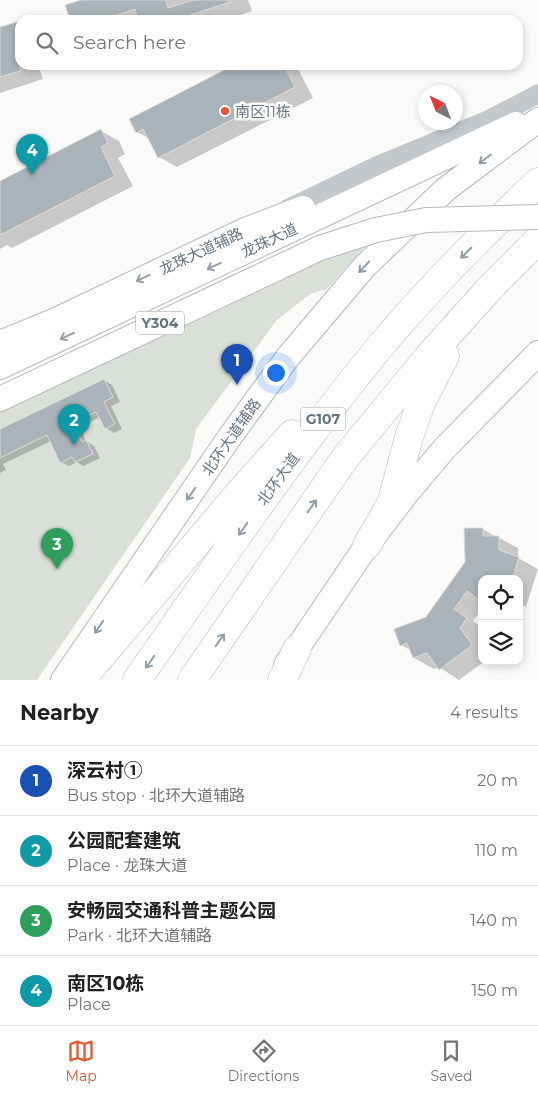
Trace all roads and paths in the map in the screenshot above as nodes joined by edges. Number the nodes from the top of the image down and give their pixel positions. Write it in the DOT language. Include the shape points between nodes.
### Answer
graph roads {
  1 [pos="538,94"];
  2 [pos="538,113"];
  3 [pos="538,120"];
  4 [pos="464,148"];
  5 [pos="538,182"];
  6 [pos="538,217"];
  7 [pos="245,230"];
  8 [pos="538,240"];
  9 [pos="490,288"];
  10 [pos="56,320"];
  11 [pos="0,343"];
  12 [pos="538,353"];
  13 [pos="0,366"];
  14 [pos="362,369"];
  15 [pos="0,399"];
  16 [pos="367,545"];
  17 [pos="298,649"];
  18 [pos="63,680"];
  19 [pos="81,680"];
  20 [pos="137,680"];
  21 [pos="192,680"];
  22 [pos="274,680"];
  23 [pos="282,680"];
  1 -- 7 [label="street" via="490,119 376,166"];
  2 -- 4 [label="main road, 龙珠大道"];
  3 -- 18 [label="main road, 北环大道辅路, one-way" via="446,189 352,281 288,357 245,416"];
  4 -- 7 [label="main road, 龙珠大道辅路"];
  4 -- 13 [label="main road, 龙珠大道, one-way"];
  5 -- 14 [label="highway, 北环大道 / G107, one-way" via="435,284"];
  6 -- 15 [label="main road, 龙珠大道 / Y304, bridge" via="426,220 376,230 320,248"];
  7 -- 10 [label="main road, 龙珠大道辅路, one-way"];
  8 -- 9 [label="highway, G107"];
  9 -- 16 [label="highway" via="430,383 409,437 392,501"];
  21 -- 9 [label="highway, G107, one-way" via="345,458"];
  10 -- 11 [label="main road, 龙珠大道辅路"];
  10 -- 13 [label="main road"];
  12 -- 16 [label="main road" via="444,449"];
  14 -- 19 [label="highway" via="314,409"];
  14 -- 20 [label="highway, 北环大道 / G107, one-way" via="269,492"];
  16 -- 17 [label="main road"];
  17 -- 22 [label="main road"];
  17 -- 23 [label="highway"];
}
